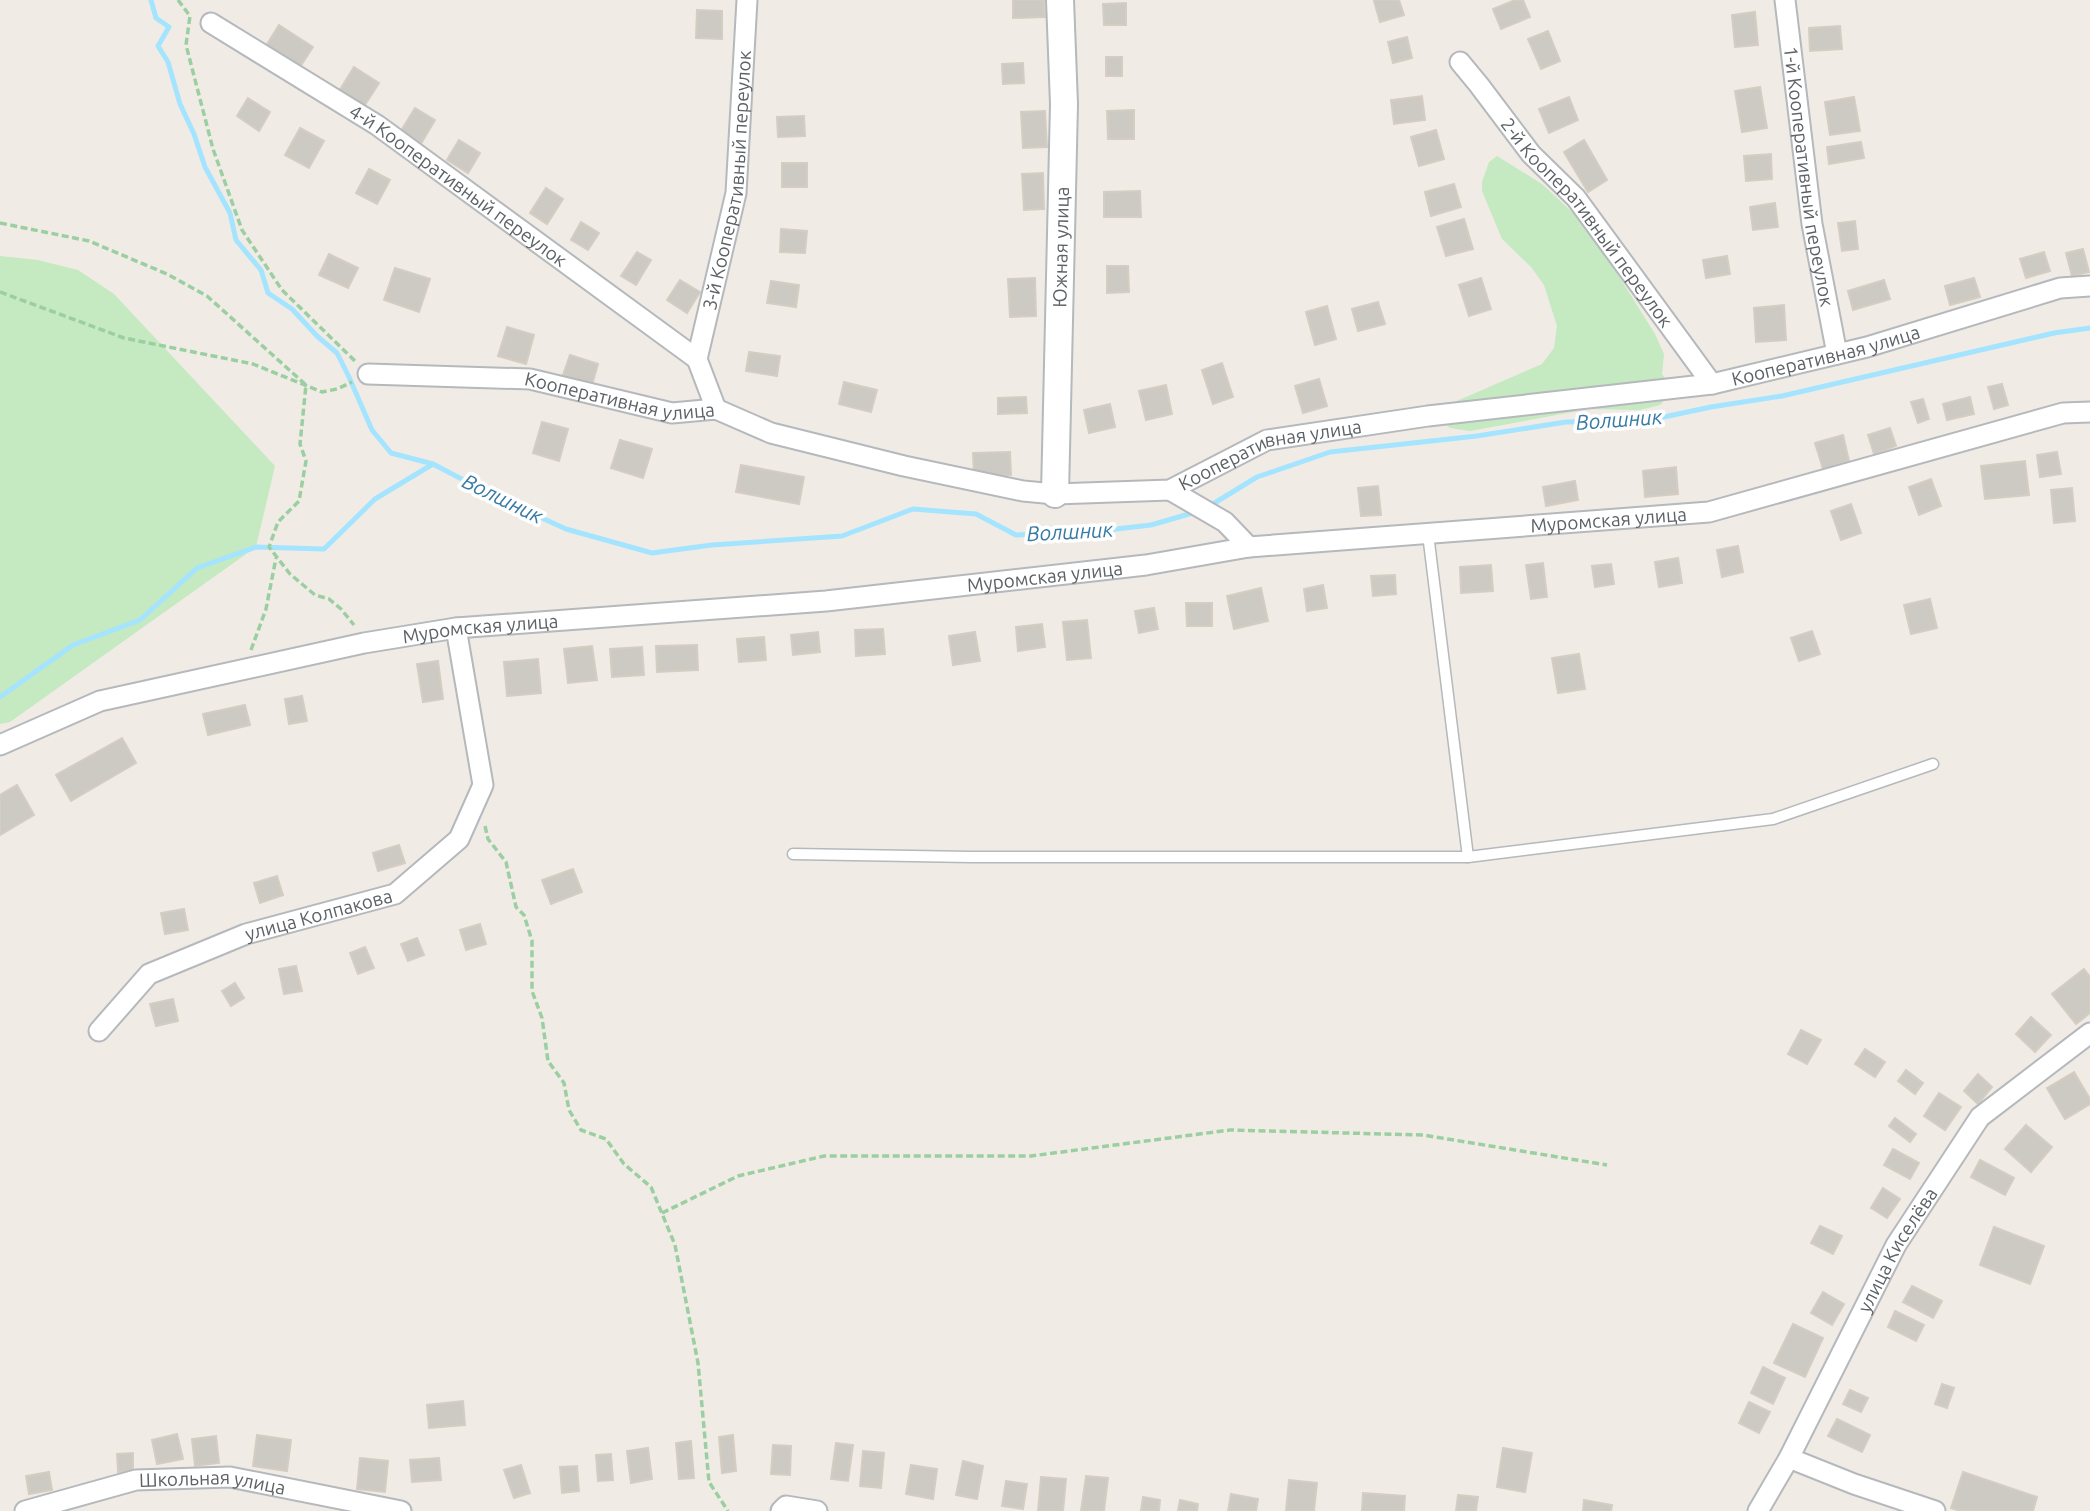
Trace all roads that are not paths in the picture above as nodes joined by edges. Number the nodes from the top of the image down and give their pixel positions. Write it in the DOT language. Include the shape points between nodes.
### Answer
graph roads {
  1 [pos="747,0"];
  2 [pos="1060,0"];
  3 [pos="1785,0"];
  4 [pos="211,23"];
  5 [pos="1460,62"];
  6 [pos="2090,286"];
  7 [pos="1837,354"];
  8 [pos="697,359"];
  9 [pos="368,374"];
  10 [pos="1712,384"];
  11 [pos="716,409"];
  12 [pos="2090,412"];
  13 [pos="1170,489"];
  14 [pos="1055,494"];
  15 [pos="1428,534"];
  16 [pos="1250,547"];
  17 [pos="456,628"];
  18 [pos="0,745"];
  19 [pos="1933,764"];
  20 [pos="793,853"];
  21 [pos="1468,857"];
  22 [pos="99,1031"];
  23 [pos="2090,1032"];
  24 [pos="1789,1458"];
  25 [pos="25,1511"];
  26 [pos="401,1511"];
  27 [pos="781,1511"];
  28 [pos="817,1511"];
  29 [pos="1758,1511"];
  30 [pos="1935,1511"];
  1 -- 8 [label="street, 3-й Кооперативный переулок" via="736,193"];
  2 -- 14 [label="street, Южная улица" via="1063,104"];
  3 -- 7 [label="street, 1-й Кооперативный переулок" via="1812,224"];
  4 -- 8 [label="street, 4-й Кооперативный переулок" via="377,125"];
  5 -- 10 [label="street, 2-й Кооперативный переулок" via="1531,154 1576,198"];
  6 -- 7 [label="street, Кооперативная улица" via="2060,288"];
  7 -- 10 [label="street, Кооперативная улица"];
  8 -- 11 [label="street"];
  9 -- 11 [label="street, Кооперативная улица" via="530,379 672,412"];
  10 -- 13 [label="street, Кооперативная улица" via="1428,416 1267,440"];
  11 -- 14 [label="street, Кооперативная улица" via="771,433 917,469"];
  12 -- 15 [label="street, Муромская улица" via="2063,413 1709,512"];
  13 -- 14 [label="street, Кооперативная улица"];
  13 -- 16 [label="street" via="1225,522"];
  15 -- 16 [label="street, Муромская улица"];
  15 -- 21 [label="lane"];
  16 -- 17 [label="street, Муромская улица" via="1146,565 826,601"];
  17 -- 18 [label="street, Муромская улица" via="364,643 100,701"];
  17 -- 22 [label="street, улица Колпакова" via="483,785 459,839 395,894 246,934 149,974"];
  19 -- 21 [label="lane" via="1773,819"];
  20 -- 21 [label="lane"];
  23 -- 24 [label="street, улица Киселёва" via="1980,1117 1896,1245"];
  24 -- 29 [label="street, улица Киселёва"];
  24 -- 30 [label="street"];
  25 -- 26 [label="street, Школьная улица" via="136,1480 230,1478"];
  27 -- 28 [label="street" via="786,1506"];
}
